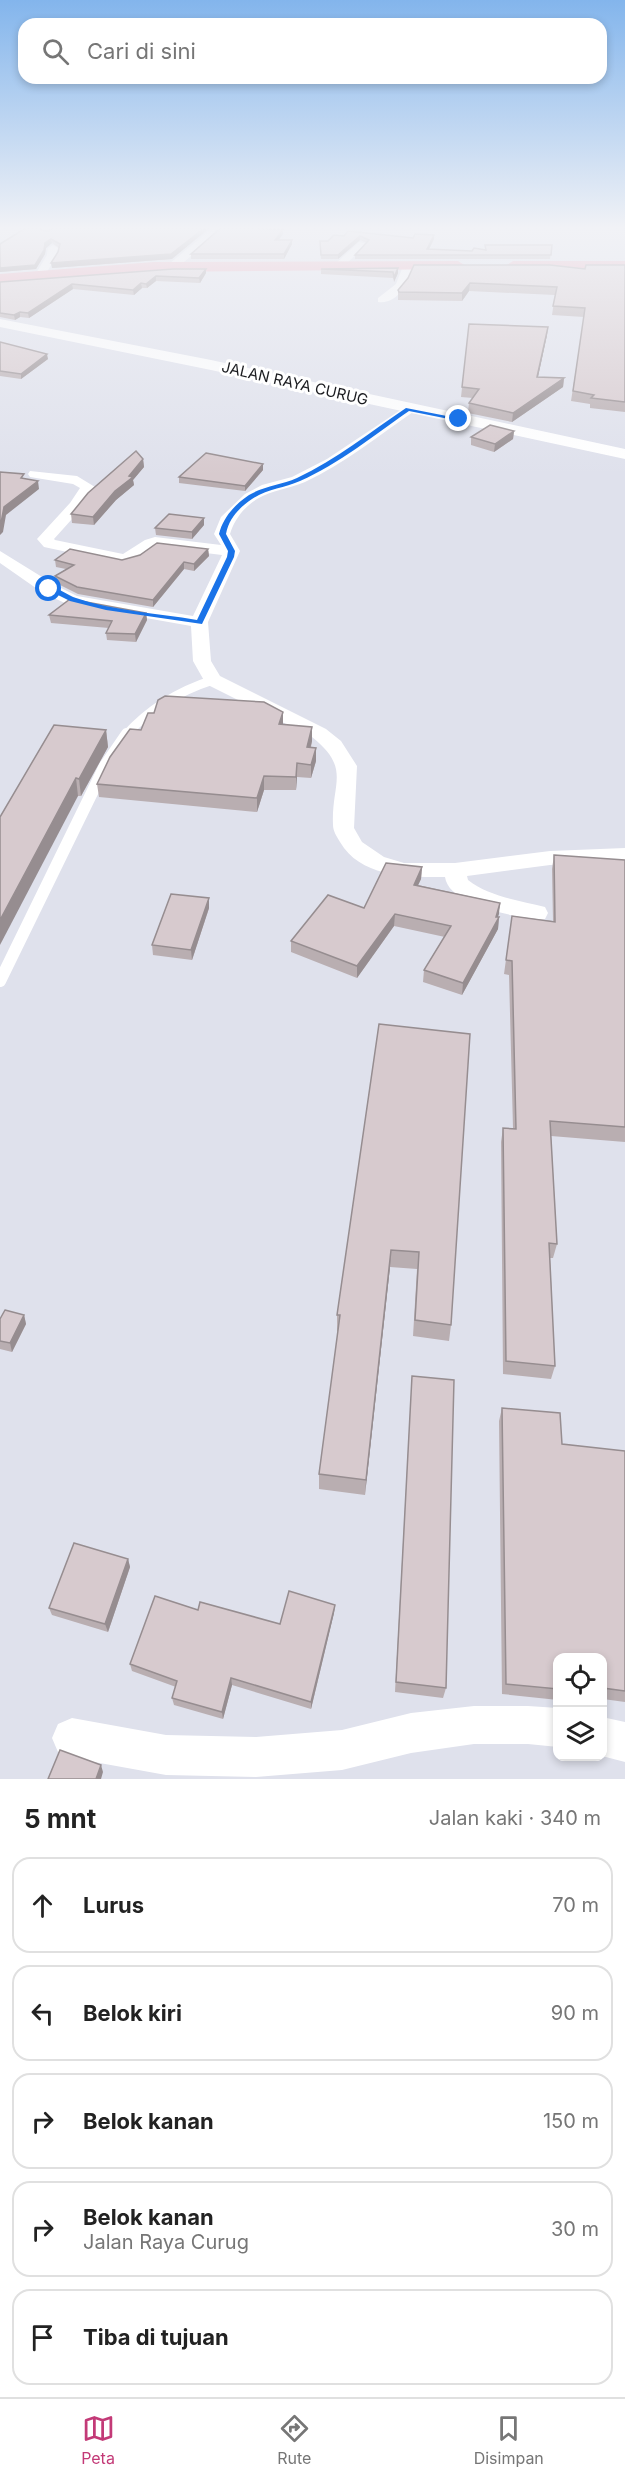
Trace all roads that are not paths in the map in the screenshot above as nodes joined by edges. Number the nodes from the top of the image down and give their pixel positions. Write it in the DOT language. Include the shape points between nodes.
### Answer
graph roads {
  1 [pos="0,323"];
  2 [pos="408,409"];
  3 [pos="625,454"];
  4 [pos="35,474"];
  5 [pos="232,551"];
  6 [pos="0,556"];
  7 [pos="199,622"];
  8 [pos="213,680"];
  9 [pos="625,855"];
  10 [pos="455,870"];
  11 [pos="537,913"];
  12 [pos="0,981"];
  13 [pos="553,1728"];
  14 [pos="607,1737"];
  15 [pos="72,1738"];
  16 [pos="625,1742"];
  1 -- 2 [label="street, JALAN RAYA CURUG" via="211,364"];
  2 -- 3 [label="street, JALAN RAYA CURUG"];
  2 -- 5 [label="street" via="332,462 250,497 223,527 222,534"];
  4 -- 5 [label="street" via="77,480 88,487 45,539 50,544 123,559 135,557 155,542"];
  5 -- 7 [label="street"];
  6 -- 7 [label="street" via="73,600"];
  7 -- 8 [label="street" via="202,661"];
  8 -- 10 [label="street" via="319,733 334,745 347,766 343,828 354,847 376,862 403,870"];
  8 -- 12 [label="lane" via="188,687 151,710 121,740"];
  9 -- 10 [label="street" via="550,858"];
  10 -- 11 [label="street" via="457,883 466,891 489,902"];
  13 -- 15 [label="street" via="474,1725 411,1733 342,1750 256,1757 166,1755"];
  14 -- 16 [label="street"];
}
